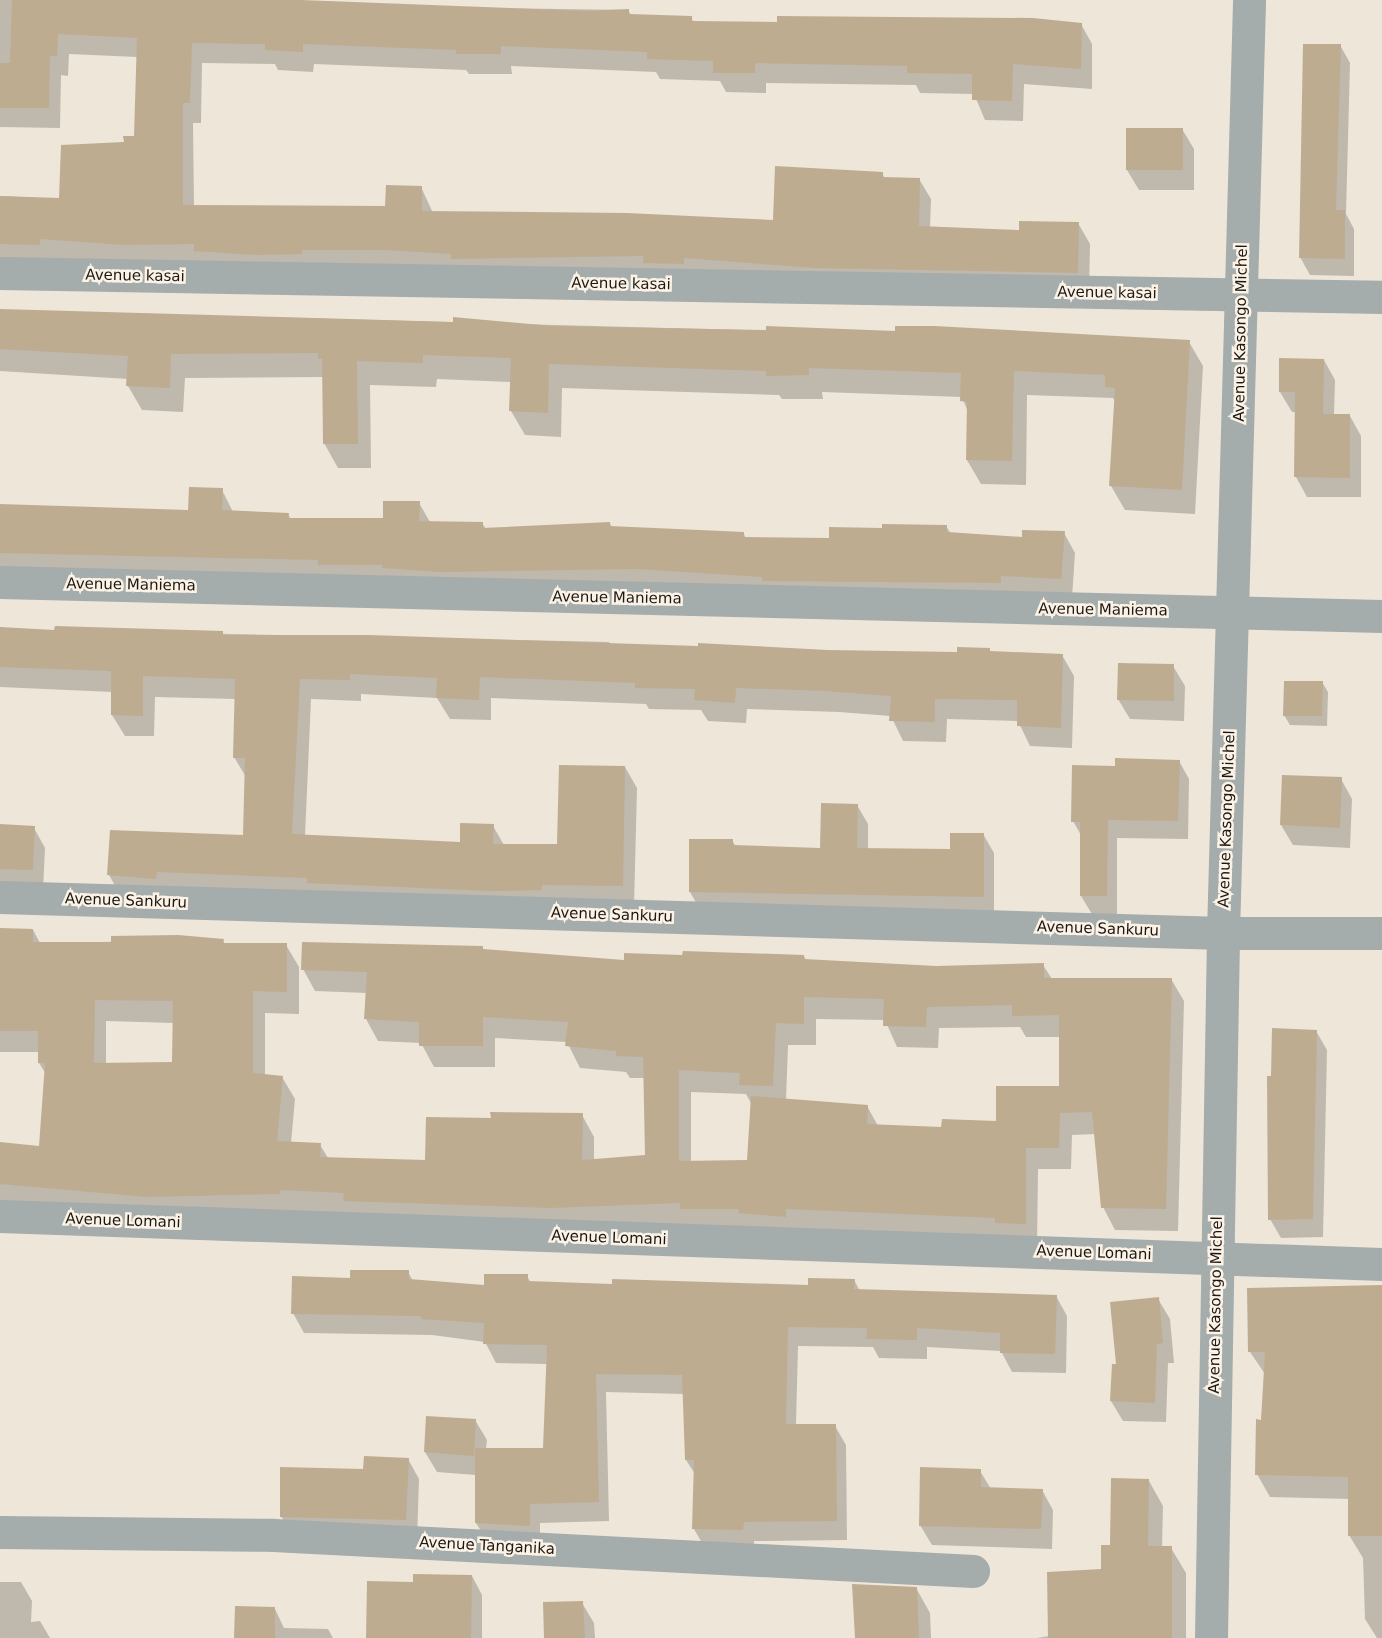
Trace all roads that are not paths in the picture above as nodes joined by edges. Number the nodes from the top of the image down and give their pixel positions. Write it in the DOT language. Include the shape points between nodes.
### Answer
graph roads {
  1 [pos="1248,0"];
  2 [pos="0,273"];
  3 [pos="1242,295"];
  4 [pos="1382,297"];
  5 [pos="0,582"];
  6 [pos="1234,614"];
  7 [pos="1382,616"];
  8 [pos="0,897"];
  9 [pos="1224,933"];
  10 [pos="1382,933"];
  11 [pos="0,1216"];
  12 [pos="1217,1256"];
  13 [pos="1382,1264"];
  14 [pos="0,1532"];
  15 [pos="973,1571"];
  16 [pos="1211,1638"];
  1 -- 3 [label="street, Avenue Kasongo Michel"];
  2 -- 3 [label="street, Avenue kasai"];
  3 -- 4 [label="street, Avenue kasai"];
  3 -- 6 [label="street, Avenue Kasongo Michel"];
  5 -- 6 [label="street, Avenue Maniema"];
  6 -- 7 [label="street, Avenue Maniema"];
  6 -- 9 [label="street, Avenue Kasongo Michel"];
  8 -- 9 [label="street, Avenue Sankuru"];
  9 -- 10 [label="street, Avenue Sankuru"];
  9 -- 12 [label="street, Avenue Kasongo Michel"];
  11 -- 12 [label="street, Avenue Lomani"];
  12 -- 13 [label="street, Avenue Lomani"];
  12 -- 16 [label="street, Avenue Kasongo Michel"];
  14 -- 15 [label="street, Avenue Tanganika" via="273,1535"];
}
